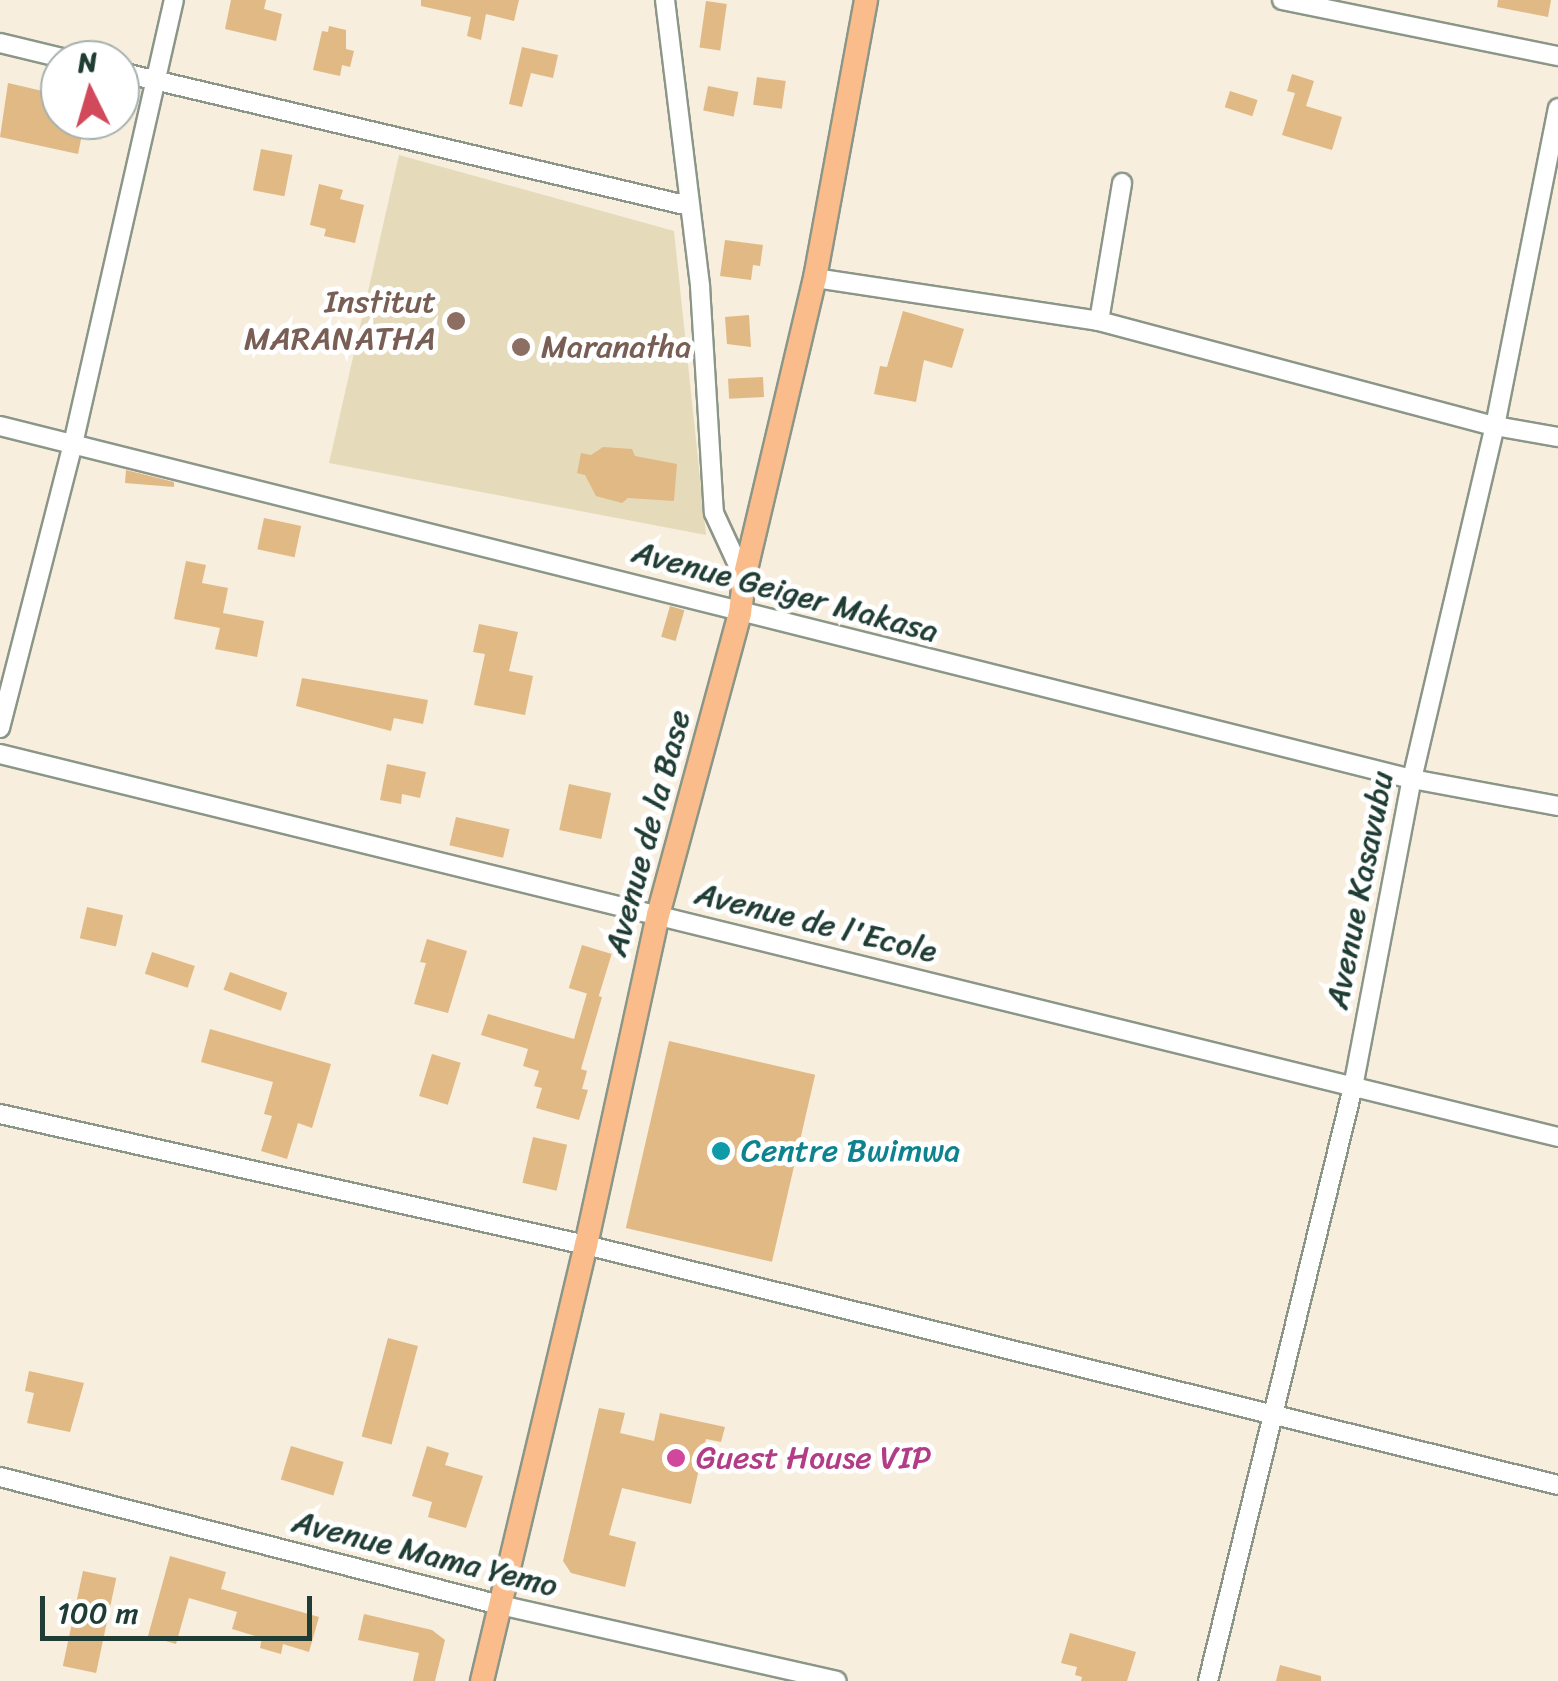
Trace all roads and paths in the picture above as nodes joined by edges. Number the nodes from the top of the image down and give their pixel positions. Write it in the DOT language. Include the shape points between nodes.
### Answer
graph roads {
  1 [pos="174,0"];
  2 [pos="665,0"];
  3 [pos="866,0"];
  4 [pos="1282,0"];
  5 [pos="0,43"];
  6 [pos="40,53"];
  7 [pos="1558,56"];
  8 [pos="140,76"];
  9 [pos="156,80"];
  10 [pos="1558,108"];
  11 [pos="1122,184"];
  12 [pos="690,206"];
  13 [pos="815,278"];
  14 [pos="1098,321"];
  15 [pos="0,426"];
  16 [pos="1495,426"];
  17 [pos="1558,438"];
  18 [pos="72,444"];
  19 [pos="744,578"];
  20 [pos="740,613"];
  21 [pos="0,728"];
  22 [pos="0,754"];
  23 [pos="1412,779"];
  24 [pos="1558,806"];
  25 [pos="658,915"];
  26 [pos="1353,1087"];
  27 [pos="0,1114"];
  28 [pos="1558,1137"];
  29 [pos="586,1245"];
  30 [pos="1274,1413"];
  31 [pos="0,1476"];
  32 [pos="1558,1484"];
  33 [pos="500,1606"];
  34 [pos="482,1681"];
  35 [pos="837,1681"];
  36 [pos="1208,1681"];
  1 -- 9 [label="street"];
  2 -- 12 [label="street"];
  3 -- 13 [label="main road, Avenue de la Base"];
  4 -- 7 [label="street"];
  5 -- 6 [label="street"];
  8 -- 9 [label="street"];
  9 -- 12 [label="street"];
  9 -- 18 [label="street"];
  10 -- 16 [label="street, Avenue Kasavubu"];
  11 -- 14 [label="street"];
  12 -- 19 [label="street" via="714,513"];
  13 -- 14 [label="street"];
  13 -- 19 [label="main road, Avenue de la Base"];
  14 -- 16 [label="street"];
  15 -- 18 [label="street, Avenue Geiger Makasa"];
  16 -- 17 [label="street"];
  16 -- 23 [label="street, Avenue Kasavubu"];
  18 -- 20 [label="street, Avenue Geiger Makasa"];
  18 -- 21 [label="street"];
  19 -- 20 [label="main road, Avenue de la Base"];
  20 -- 23 [label="street, Avenue Geiger Makasa"];
  20 -- 25 [label="main road, Avenue de la Base"];
  22 -- 25 [label="street, Avenue de l'Ecole"];
  23 -- 24 [label="street, Avenue Geiger Makasa"];
  23 -- 26 [label="street, Avenue Kasavubu"];
  25 -- 26 [label="street, Avenue de l'Ecole"];
  25 -- 29 [label="main road, Avenue de la Base"];
  26 -- 28 [label="street, Avenue de l'Ecole"];
  26 -- 30 [label="street, Avenue Kasavubu"];
  27 -- 29 [label="street"];
  29 -- 30 [label="street"];
  29 -- 33 [label="main road, Avenue de la Base"];
  30 -- 32 [label="street"];
  30 -- 36 [label="street, Avenue Kasavubu"];
  31 -- 33 [label="street, Avenue Mama Yemo"];
  33 -- 34 [label="main road, Avenue de la Base"];
  33 -- 35 [label="street, Avenue Mama Yemo"];
}
